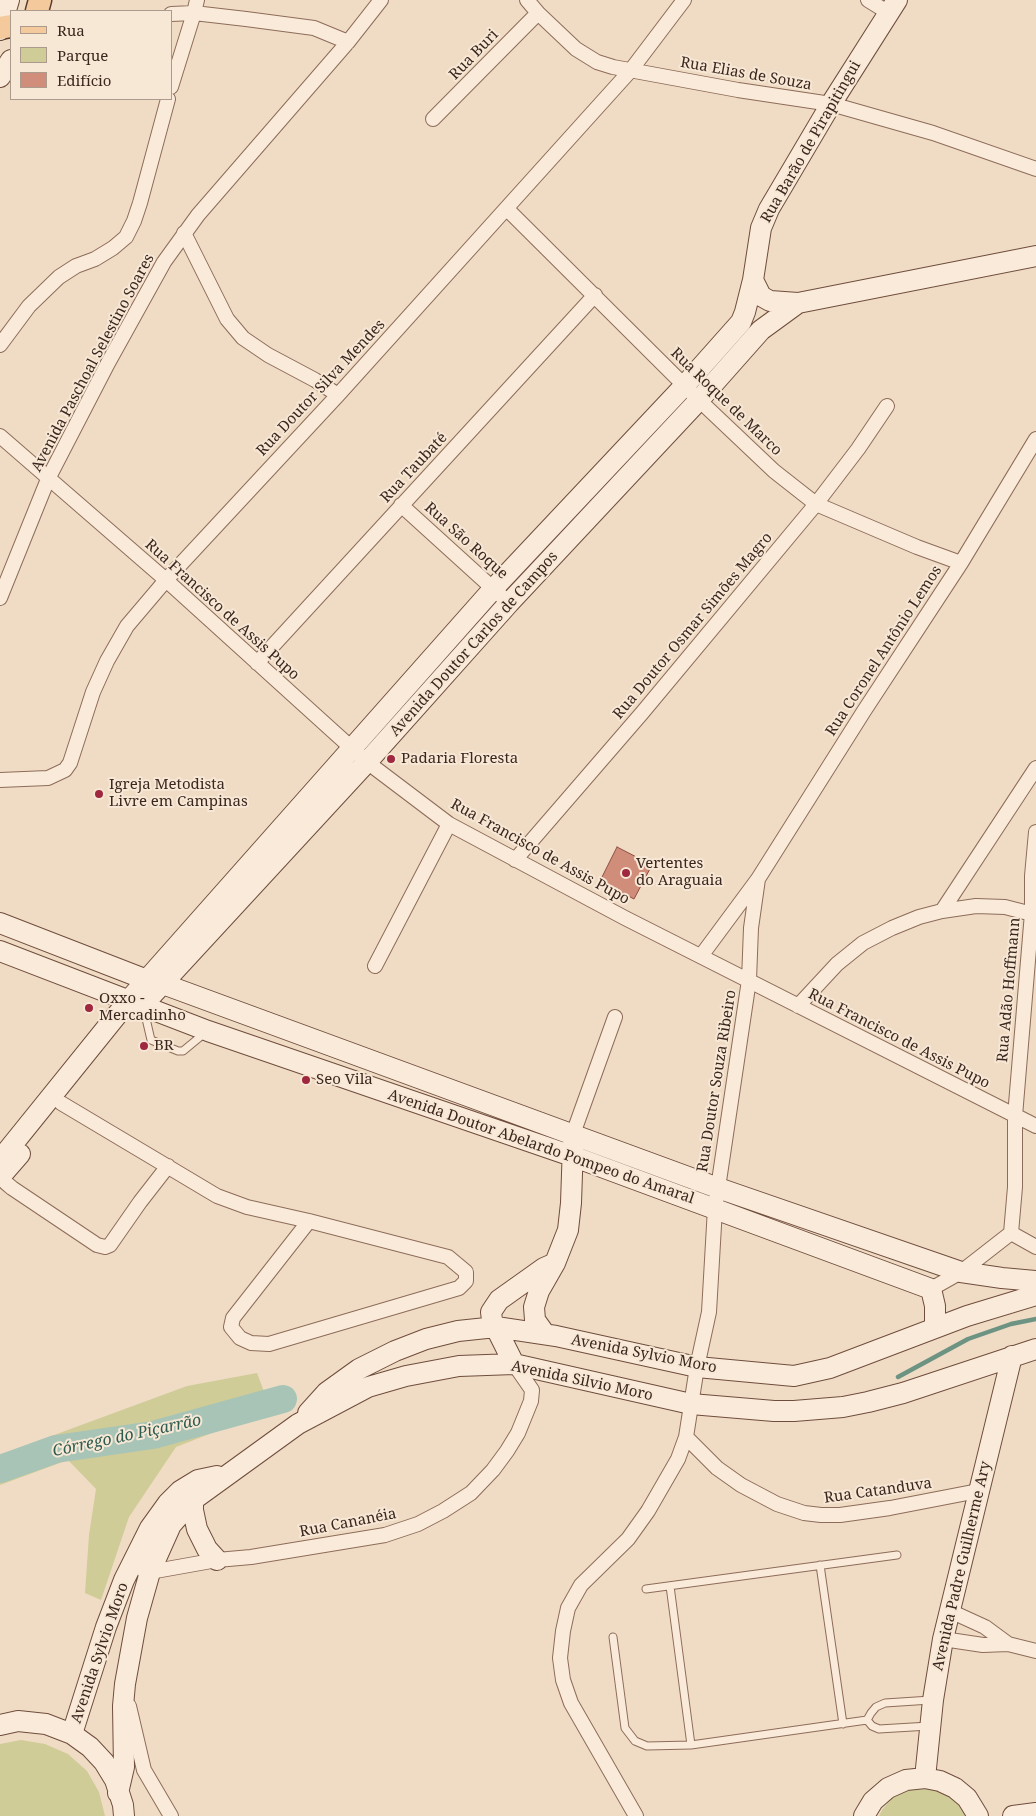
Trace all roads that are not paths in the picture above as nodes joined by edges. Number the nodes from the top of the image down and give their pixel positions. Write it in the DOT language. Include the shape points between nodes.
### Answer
graph roads {
  1 [pos="9,0"];
  2 [pos="381,0"];
  3 [pos="527,0"];
  4 [pos="684,0"];
  5 [pos="868,0"];
  6 [pos="893,6"];
  7 [pos="195,7"];
  8 [pos="538,13"];
  9 [pos="172,14"];
  10 [pos="3,28"];
  11 [pos="348,42"];
  12 [pos="10,62"];
  13 [pos="631,70"];
  14 [pos="0,77"];
  15 [pos="172,84"];
  16 [pos="168,100"];
  17 [pos="831,104"];
  18 [pos="433,120"];
  19 [pos="1036,169"];
  20 [pos="507,209"];
  21 [pos="184,234"];
  22 [pos="1036,256"];
  23 [pos="753,280"];
  24 [pos="595,295"];
  25 [pos="798,303"];
  26 [pos="741,322"];
  27 [pos="0,345"];
  28 [pos="685,385"];
  29 [pos="338,395"];
  30 [pos="699,400"];
  31 [pos="887,406"];
  32 [pos="0,436"];
  33 [pos="1036,439"];
  34 [pos="48,479"];
  35 [pos="816,504"];
  36 [pos="401,505"];
  37 [pos="961,563"];
  38 [pos="166,580"];
  39 [pos="494,588"];
  40 [pos="0,598"];
  41 [pos="509,602"];
  42 [pos="257,663"];
  43 [pos="353,748"];
  44 [pos="367,762"];
  45 [pos="1036,768"];
  46 [pos="0,780"];
  47 [pos="449,824"];
  48 [pos="1036,832"];
  49 [pos="515,860"];
  50 [pos="758,879"];
  51 [pos="942,911"];
  52 [pos="1034,914"];
  53 [pos="0,923"];
  54 [pos="0,951"];
  55 [pos="701,956"];
  56 [pos="375,966"];
  57 [pos="749,980"];
  58 [pos="155,982"];
  59 [pos="136,1002"];
  60 [pos="798,1006"];
  61 [pos="615,1017"];
  62 [pos="208,1031"];
  63 [pos="341,1050"];
  64 [pos="331,1074"];
  65 [pos="62,1103"];
  66 [pos="1015,1116"];
  67 [pos="1036,1126"];
  68 [pos="573,1134"];
  69 [pos="572,1156"];
  70 [pos="0,1160"];
  71 [pos="168,1166"];
  72 [pos="0,1178"];
  73 [pos="718,1188"];
  74 [pos="715,1208"];
  75 [pos="309,1221"];
  76 [pos="1011,1233"];
  77 [pos="1036,1247"];
  78 [pos="555,1263"];
  79 [pos="961,1272"];
  80 [pos="1036,1281"];
  81 [pos="931,1289"];
  82 [pos="1036,1295"];
  83 [pos="496,1327"];
  84 [pos="935,1328"];
  85 [pos="544,1334"];
  86 [pos="1036,1349"];
  87 [pos="1012,1356"];
  88 [pos="514,1364"];
  89 [pos="697,1367"];
  90 [pos="691,1404"];
  91 [pos="298,1424"];
  92 [pos="686,1437"];
  93 [pos="229,1473"];
  94 [pos="978,1491"];
  95 [pos="193,1500"];
  96 [pos="897,1555"];
  97 [pos="217,1560"];
  98 [pos="820,1566"];
  99 [pos="130,1567"];
  100 [pos="150,1572"];
  101 [pos="670,1586"];
  102 [pos="646,1589"];
  103 [pos="950,1611"];
  104 [pos="613,1637"];
  105 [pos="943,1639"];
  106 [pos="1008,1644"];
  107 [pos="1036,1651"];
  108 [pos="125,1684"];
  109 [pos="933,1700"];
  110 [pos="867,1720"];
  111 [pos="843,1724"];
  112 [pos="0,1725"];
  113 [pos="930,1726"];
  114 [pos="72,1734"];
  115 [pos="691,1745"];
  116 [pos="925,1778"];
  117 [pos="118,1793"];
  118 [pos="1036,1812"];
  119 [pos="127,1816"];
  120 [pos="171,1816"];
  121 [pos="636,1816"];
  122 [pos="864,1816"];
  123 [pos="978,1816"];
  124 [pos="1013,1816"];
  1 -- 10 [label="main road"];
  2 -- 11 [label="street, Avenida Paschoal Selestino Soares"];
  3 -- 8 [label="street, Rua Elias de Souza"];
  4 -- 13 [label="street, Rua Doutor Silva Mendes"];
  5 -- 6 [label="street"];
  6 -- 17 [label="main road, Rua Barão de Pirapitingui"];
  7 -- 9 [label="street"];
  7 -- 11 [label="street" via="246,19 314,28"];
  7 -- 15 [label="street"];
  8 -- 13 [label="street, Rua Elias de Souza" via="588,57"];
  8 -- 18 [label="street, Rua Buri"];
  11 -- 21 [label="street, Avenida Paschoal Selestino Soares"];
  12 -- 14 [label="main road"];
  13 -- 17 [label="street, Rua Elias de Souza"];
  13 -- 20 [label="street, Rua Doutor Silva Mendes"];
  16 -- 27 [label="street" via="140,203 126,237 95,259 59,277 29,306"];
  17 -- 19 [label="street, Rua Elias de Souza" via="932,133"];
  17 -- 23 [label="main road, Rua Barão de Pirapitingui" via="769,209 762,228"];
  20 -- 24 [label="street, Rua Roque de Marco"];
  20 -- 29 [label="street, Rua Doutor Silva Mendes"];
  21 -- 29 [label="street" via="227,319 243,338"];
  21 -- 34 [label="street, Avenida Paschoal Selestino Soares" via="131,320"];
  22 -- 25 [label="main road, Avenida Doutor Carlos de Campos"];
  23 -- 25 [label="main road" via="761,296 770,301"];
  23 -- 26 [label="main road, Rua Barão de Pirapitingui"];
  24 -- 28 [label="street, Rua Roque de Marco"];
  24 -- 36 [label="street, Rua Taubaté"];
  25 -- 30 [label="main road, Avenida Doutor Carlos de Campos" via="760,330"];
  26 -- 28 [label="main road, Avenida Doutor Carlos de Campos"];
  28 -- 30 [label="street, Rua Roque de Marco"];
  28 -- 39 [label="main road, Avenida Doutor Carlos de Campos"];
  29 -- 38 [label="street, Rua Doutor Silva Mendes"];
  30 -- 35 [label="street, Rua Roque de Marco" via="774,471"];
  30 -- 41 [label="main road, Avenida Doutor Carlos de Campos"];
  31 -- 35 [label="street, Rua Doutor Osmar Simões Magro"];
  32 -- 34 [label="street, Rua Francisco de Assis Pupo"];
  33 -- 37 [label="street, Rua Coronel Antônio Lemos"];
  34 -- 38 [label="street, Rua Francisco de Assis Pupo"];
  34 -- 40 [label="street, Avenida Paschoal Selestino Soares"];
  35 -- 37 [label="street, Rua Roque de Marco"];
  35 -- 49 [label="street, Rua Doutor Osmar Simões Magro"];
  36 -- 39 [label="street, Rua São Roque"];
  36 -- 42 [label="street, Rua Taubaté"];
  37 -- 50 [label="street, Rua Coronel Antônio Lemos"];
  38 -- 42 [label="street, Rua Francisco de Assis Pupo"];
  38 -- 46 [label="street, Rua Doutor Silva Mendes" via="127,626 107,661 65,770 48,778"];
  39 -- 41 [label="street, Rua São Roque"];
  39 -- 43 [label="main road, Avenida Doutor Carlos de Campos"];
  41 -- 44 [label="main road, Avenida Doutor Carlos de Campos"];
  42 -- 43 [label="street, Rua Francisco de Assis Pupo"];
  43 -- 44 [label="street, Rua Francisco de Assis Pupo"];
  43 -- 58 [label="main road, Avenida Doutor Carlos de Campos"];
  44 -- 47 [label="street, Rua Francisco de Assis Pupo"];
  44 -- 58 [label="main road, Avenida Doutor Carlos de Campos"];
  45 -- 51 [label="street"];
  47 -- 49 [label="street, Rua Francisco de Assis Pupo"];
  47 -- 56 [label="street"];
  48 -- 52 [label="street, Rua Adão Hoffmann"];
  49 -- 55 [label="street, Rua Francisco de Assis Pupo"];
  50 -- 55 [label="street, Rua Coronel Antônio Lemos"];
  50 -- 57 [label="street, Rua Coronel Antônio Lemos" via="751,928"];
  51 -- 52 [label="street" via="976,906 1005,907"];
  51 -- 60 [label="street" via="919,917 863,943 837,964"];
  52 -- 66 [label="street, Rua Adão Hoffmann"];
  53 -- 58 [label="main road, Avenida Doutor Abelardo Pompeo do Amaral"];
  54 -- 59 [label="main road, Avenida Doutor Abelardo Pompeo do Amaral"];
  55 -- 57 [label="street, Rua Francisco de Assis Pupo"];
  57 -- 60 [label="street, Rua Francisco de Assis Pupo"];
  57 -- 73 [label="street, Rua Doutor Souza Ribeiro"];
  58 -- 59 [label="main road, Avenida Doutor Carlos de Campos"];
  58 -- 63 [label="main road, Avenida Doutor Abelardo Pompeo do Amaral"];
  59 -- 62 [label="main road, Avenida Doutor Abelardo Pompeo do Amaral"];
  59 -- 62 [label="lane" via="151,1040 178,1051"];
  59 -- 65 [label="main road, Avenida Doutor Carlos de Campos"];
  59 -- 70 [label="main road, Avenida Doutor Carlos de Campos"];
  60 -- 66 [label="street, Rua Francisco de Assis Pupo"];
  61 -- 68 [label="street"];
  62 -- 64 [label="main road, Avenida Doutor Abelardo Pompeo do Amaral"];
  63 -- 64 [label="main road"];
  63 -- 68 [label="main road, Avenida Doutor Abelardo Pompeo do Amaral"];
  64 -- 69 [label="main road, Avenida Doutor Abelardo Pompeo do Amaral"];
  65 -- 71 [label="street"];
  65 -- 72 [label="main road, Avenida Doutor Carlos de Campos"];
  66 -- 67 [label="street, Rua Francisco de Assis Pupo"];
  66 -- 76 [label="street, Rua Adão Hoffmann"];
  68 -- 69 [label="main road"];
  68 -- 73 [label="main road, Avenida Doutor Abelardo Pompeo do Amaral"];
  69 -- 74 [label="main road, Avenida Doutor Abelardo Pompeo do Amaral"];
  69 -- 78 [label="main road" via="568,1230"];
  71 -- 72 [label="street" via="110,1245 105,1247"];
  71 -- 75 [label="street" via="217,1196 247,1207"];
  73 -- 74 [label="street, Rua Doutor Souza Ribeiro"];
  73 -- 79 [label="main road, Avenida Doutor Abelardo Pompeo do Amaral"];
  74 -- 81 [label="main road, Avenida Doutor Abelardo Pompeo do Amaral"];
  74 -- 89 [label="street, Rua Doutor Souza Ribeiro" via="709,1312"];
  75 -- 75 [label="street" via="233,1318 231,1327 240,1338 250,1343 268,1344 459,1288 466,1281 466,1272 448,1257"];
  76 -- 77 [label="street"];
  76 -- 79 [label="street"];
  78 -- 83 [label="main road" via="499,1300 492,1312"];
  78 -- 85 [label="main road" via="534,1307 535,1320"];
  79 -- 80 [label="main road, Avenida Doutor Abelardo Pompeo do Amaral"];
  79 -- 81 [label="street"];
  81 -- 84 [label="main road"];
  82 -- 84 [label="main road, Avenida Sylvio Moro"];
  83 -- 85 [label="main road, Avenida Sylvio Moro"];
  83 -- 88 [label="main road"];
  83 -- 91 [label="main road, Avenida Sylvio Moro" via="458,1330 375,1360 327,1392"];
  84 -- 89 [label="main road, Avenida Sylvio Moro" via="830,1368 794,1376"];
  85 -- 89 [label="main road, Avenida Sylvio Moro"];
  86 -- 87 [label="main road, Avenida Silvio Moro"];
  87 -- 90 [label="main road, Avenida Silvio Moro" via="903,1393 843,1407 774,1411"];
  87 -- 94 [label="main road, Avenida Padre Guilherme Ary"];
  88 -- 90 [label="main road, Avenida Silvio Moro"];
  88 -- 91 [label="main road, Avenida Silvio Moro" via="459,1366 406,1376 368,1388"];
  88 -- 97 [label="street, Rua Cananéia" via="532,1390 531,1401 507,1452 471,1493 418,1524 385,1535"];
  89 -- 90 [label="street, Rua Doutor Souza Ribeiro"];
  90 -- 92 [label="street, Rua Doutor Souza Ribeiro"];
  91 -- 93 [label="main road, Avenida Silvio Moro"];
  92 -- 94 [label="street, Rua Catanduva" via="717,1468 741,1484 777,1504 804,1513 840,1515"];
  92 -- 121 [label="street, Rua Doutor Souza Ribeiro" via="678,1459 648,1511 628,1539 581,1585 568,1608 563,1631 560,1658 571,1703"];
  93 -- 95 [label="main road, Avenida Silvio Moro"];
  93 -- 99 [label="main road, Avenida Sylvio Moro" via="198,1480 180,1490 150,1528"];
  94 -- 103 [label="main road, Avenida Padre Guilherme Ary"];
  95 -- 97 [label="main road" via="197,1529"];
  95 -- 100 [label="main road, Avenida Silvio Moro" via="171,1525"];
  96 -- 98 [label="lane"];
  97 -- 100 [label="street, Rua Cananéia"];
  98 -- 101 [label="lane"];
  98 -- 111 [label="lane"];
  99 -- 100 [label="street, Rua Cananéia"];
  99 -- 114 [label="main road, Avenida Sylvio Moro" via="106,1627"];
  100 -- 108 [label="main road, Avenida Silvio Moro" via="137,1618"];
  101 -- 102 [label="lane"];
  101 -- 115 [label="lane"];
  103 -- 105 [label="main road, Avenida Padre Guilherme Ary"];
  103 -- 106 [label="street" via="985,1627"];
  104 -- 115 [label="lane" via="625,1728 635,1741 647,1746"];
  105 -- 106 [label="street" via="982,1645"];
  105 -- 109 [label="main road, Avenida Padre Guilherme Ary"];
  106 -- 107 [label="street"];
  108 -- 117 [label="main road, Avenida Silvio Moro" via="124,1767"];
  108 -- 120 [label="street" via="144,1770"];
  109 -- 110 [label="lane" via="885,1703 876,1707"];
  109 -- 113 [label="main road, Avenida Padre Guilherme Ary"];
  110 -- 111 [label="lane"];
  110 -- 113 [label="lane" via="872,1726 888,1730"];
  111 -- 115 [label="lane"];
  112 -- 114 [label="main road" via="18,1722 46,1724"];
  113 -- 116 [label="main road, Avenida Padre Guilherme Ary"];
  114 -- 117 [label="main road" via="104,1762 115,1780"];
  116 -- 122 [label="main road" via="906,1780 888,1788"];
  116 -- 123 [label="main road" via="955,1788 967,1798"];
  117 -- 119 [label="main road"];
  118 -- 124 [label="main road"];
}
